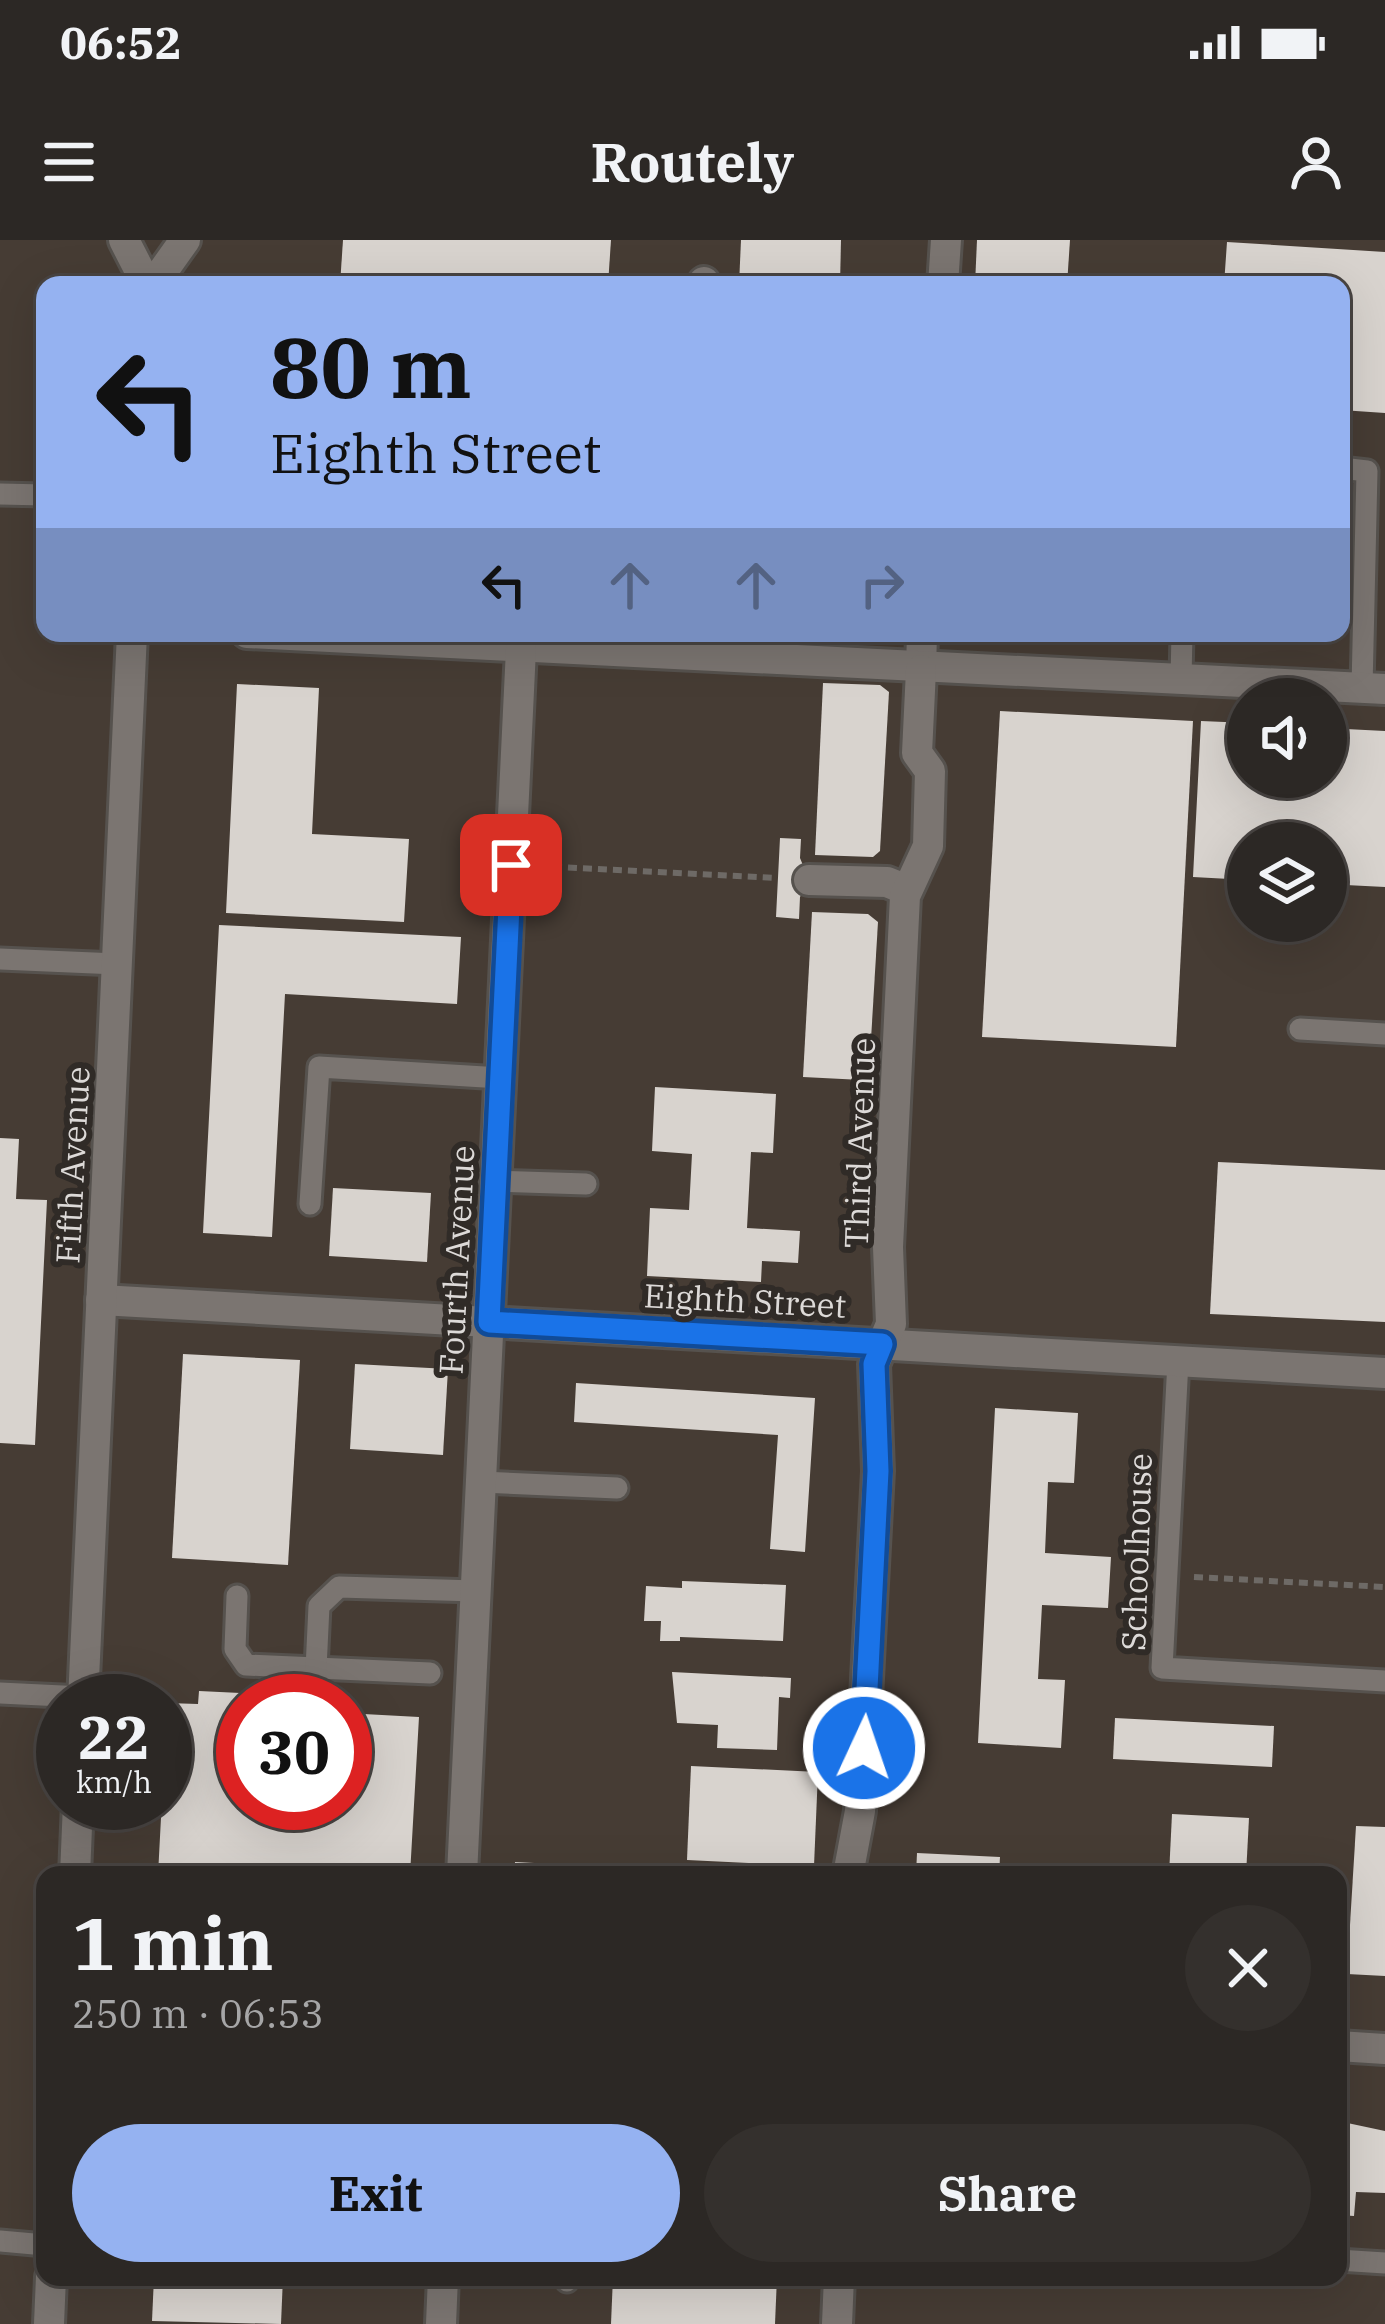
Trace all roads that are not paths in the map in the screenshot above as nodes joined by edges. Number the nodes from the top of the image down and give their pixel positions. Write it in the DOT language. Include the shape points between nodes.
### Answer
graph roads {
  1 [pos="124,240"];
  2 [pos="155,240"];
  3 [pos="185,240"];
  4 [pos="946,240"];
  5 [pos="145,276"];
  6 [pos="151,276"];
  7 [pos="157,276"];
  8 [pos="944,276"];
  9 [pos="1350,469"];
  10 [pos="0,494"];
  11 [pos="36,495"];
  12 [pos="132,642"];
  13 [pos="401,642"];
  14 [pos="922,642"];
  15 [pos="1182,642"];
  16 [pos="684,646"];
  17 [pos="521,649"];
  18 [pos="921,670"];
  19 [pos="1181,679"];
  20 [pos="1373,688"];
  21 [pos="794,879"];
  22 [pos="907,890"];
  23 [pos="0,959"];
  24 [pos="117,964"];
  25 [pos="1300,1029"];
  26 [pos="1385,1034"];
  27 [pos="500,1078"];
  28 [pos="496,1181"];
  29 [pos="586,1184"];
  30 [pos="310,1204"];
  31 [pos="101,1300"];
  32 [pos="489,1322"];
  33 [pos="882,1344"];
  34 [pos="1178,1361"];
  35 [pos="1385,1373"];
  36 [pos="481,1482"];
  37 [pos="617,1488"];
  38 [pos="476,1592"];
  39 [pos="237,1596"];
  40 [pos="316,1669"];
  41 [pos="430,1673"];
  42 [pos="84,1674"];
  43 [pos="1385,1681"];
  44 [pos="0,1693"];
  45 [pos="36,1696"];
  46 [pos="77,1830"];
  47 [pos="75,1866"];
  48 [pos="462,1866"];
  49 [pos="850,1866"];
  50 [pos="1347,2047"];
  51 [pos="1385,2049"];
  52 [pos="0,2241"];
  53 [pos="36,2244"];
  54 [pos="1347,2261"];
  55 [pos="1385,2263"];
  56 [pos="51,2286"];
  57 [pos="443,2286"];
  58 [pos="839,2286"];
  59 [pos="49,2324"];
  60 [pos="441,2324"];
  61 [pos="837,2324"];
  1 -- 5 [label="street"];
  2 -- 6 [label="street"];
  3 -- 7 [label="street"];
  4 -- 8 [label="street"];
  9 -- 20 [label="lane" via="1366,471"];
  10 -- 11 [label="lane"];
  12 -- 24 [label="street, Fifth Avenue"];
  13 -- 17 [label="street"];
  14 -- 18 [label="street, Third Avenue"];
  15 -- 19 [label="lane"];
  16 -- 17 [label="street"];
  16 -- 18 [label="street"];
  17 -- 27 [label="street, Fourth Avenue"];
  18 -- 19 [label="street"];
  18 -- 22 [label="street, Third Avenue" via="917,753 930,771 928,846"];
  19 -- 20 [label="street"];
  21 -- 22 [label="street"];
  22 -- 33 [label="street, Third Avenue" via="891,1324"];
  23 -- 24 [label="lane"];
  24 -- 31 [label="street, Fifth Avenue"];
  25 -- 26 [label="lane"];
  27 -- 28 [label="street, Fourth Avenue"];
  27 -- 30 [label="lane" via="319,1067"];
  28 -- 29 [label="lane"];
  28 -- 32 [label="street, Fourth Avenue"];
  31 -- 32 [label="street, Eighth Street"];
  31 -- 42 [label="street, Fifth Avenue"];
  32 -- 33 [label="street, Eighth Street"];
  32 -- 36 [label="street, Fourth Avenue"];
  33 -- 34 [label="street, Eighth Street"];
  33 -- 49 [label="street, Third Avenue" via="874,1364 878,1471 860,1811"];
  34 -- 35 [label="street, Eighth Street"];
  34 -- 43 [label="lane, Schoolhouse" via="1162,1668"];
  36 -- 37 [label="lane"];
  36 -- 38 [label="street, Fourth Avenue"];
  38 -- 40 [label="lane" via="339,1587 319,1606"];
  38 -- 48 [label="street, Fourth Avenue"];
  39 -- 40 [label="lane" via="239,1661"];
  40 -- 41 [label="lane"];
  44 -- 45 [label="lane"];
  46 -- 47 [label="street"];
  50 -- 51 [label="street"];
  52 -- 53 [label="lane"];
  54 -- 55 [label="lane"];
  56 -- 59 [label="street"];
  57 -- 60 [label="street"];
  58 -- 61 [label="street"];
}
